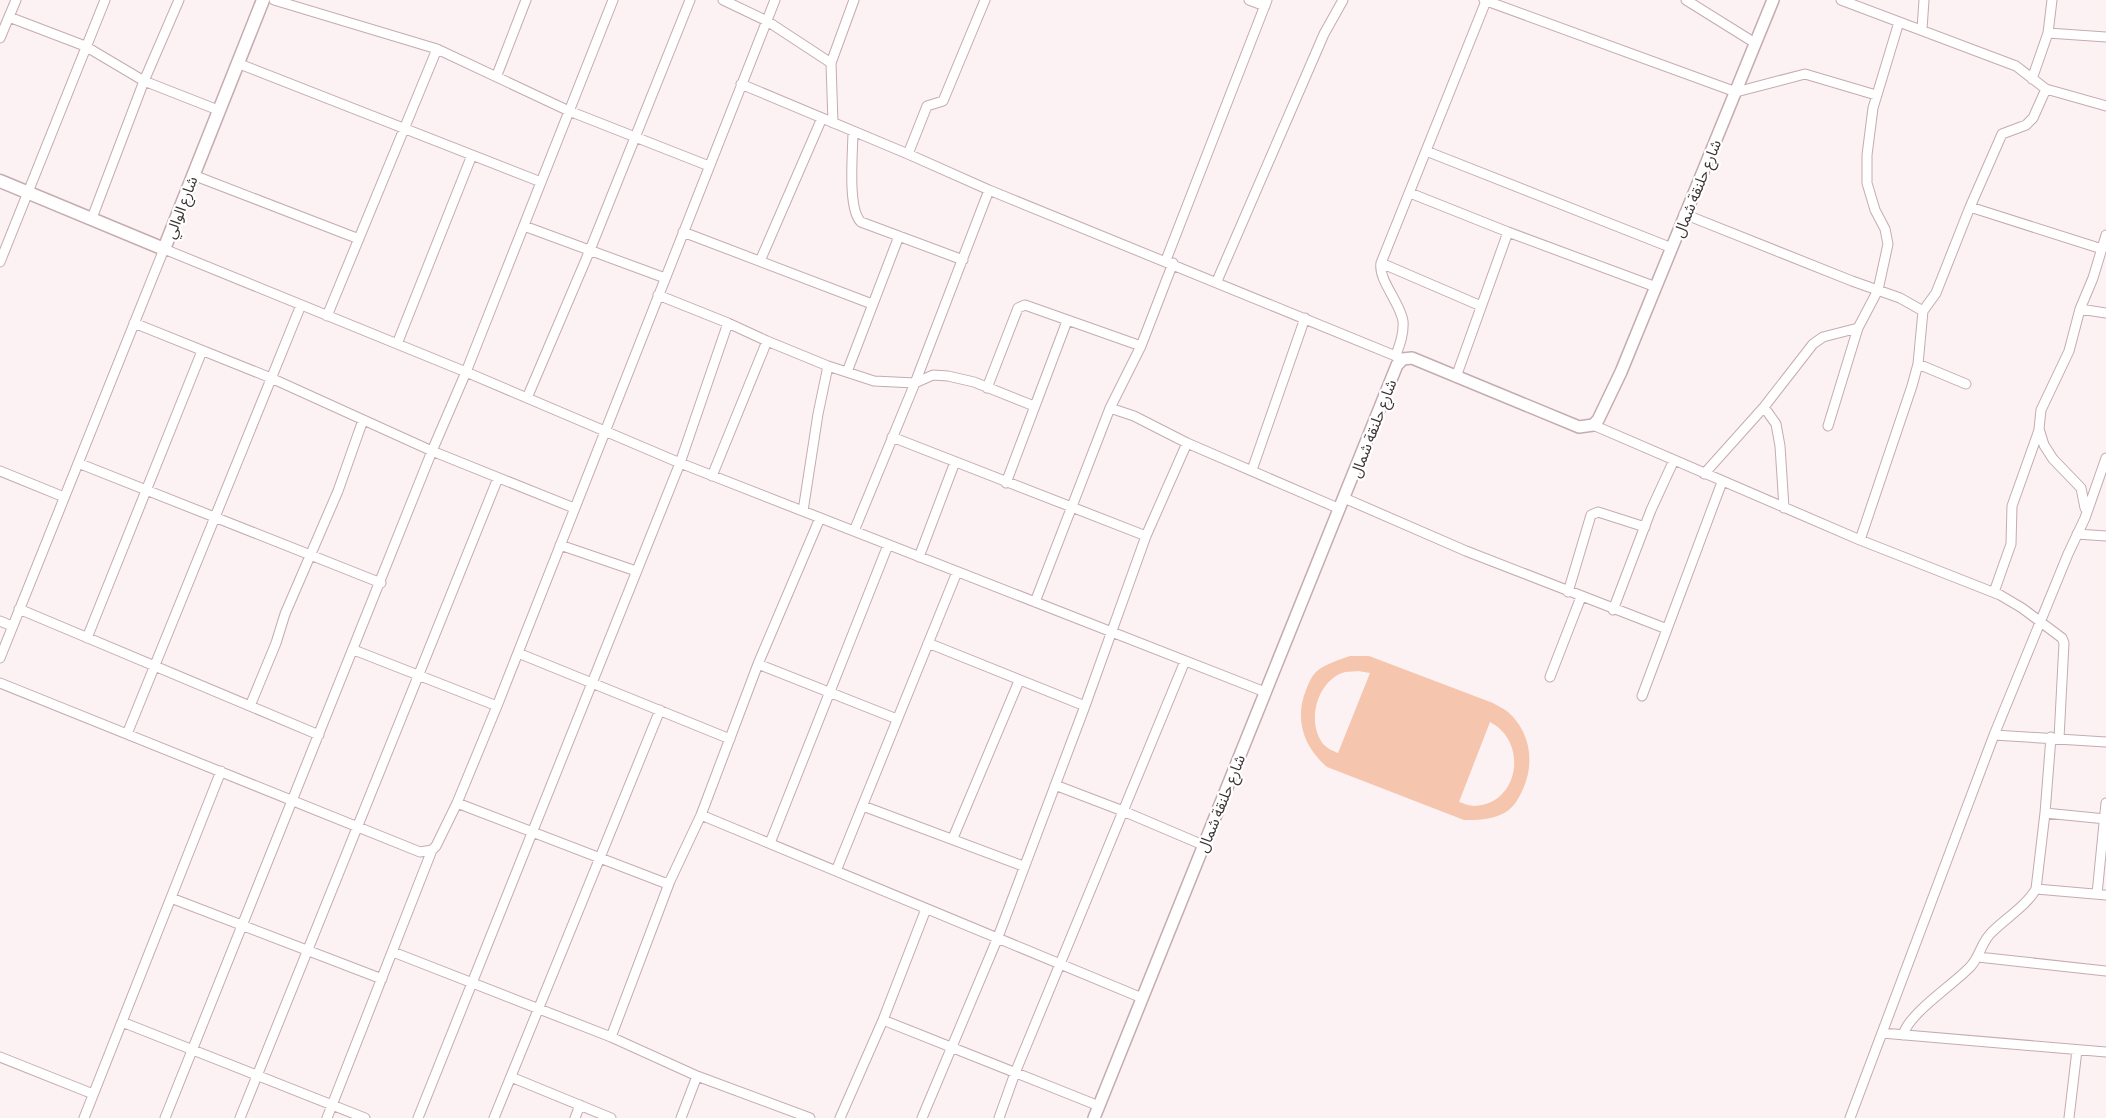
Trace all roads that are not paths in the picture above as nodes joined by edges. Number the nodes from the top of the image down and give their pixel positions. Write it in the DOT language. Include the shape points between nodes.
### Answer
graph roads {
  1 [pos="4,0"];
  2 [pos="105,0"];
  3 [pos="178,0"];
  4 [pos="263,0"];
  5 [pos="274,0"];
  6 [pos="526,0"];
  7 [pos="613,0"];
  8 [pos="690,0"];
  9 [pos="723,0"];
  10 [pos="775,0"];
  11 [pos="854,0"];
  12 [pos="985,0"];
  13 [pos="1249,0"];
  14 [pos="1343,0"];
  15 [pos="1485,0"];
  16 [pos="1686,0"];
  17 [pos="1773,0"];
  18 [pos="1841,0"];
  19 [pos="1924,0"];
  20 [pos="2052,0"];
  21 [pos="15,2"];
  22 [pos="1854,2"];
  23 [pos="1266,3"];
  24 [pos="9,17"];
  25 [pos="767,20"];
  26 [pos="1899,22"];
  27 [pos="1922,29"];
  28 [pos="2048,32"];
  29 [pos="2106,37"];
  30 [pos="0,38"];
  31 [pos="1755,43"];
  32 [pos="85,46"];
  33 [pos="437,49"];
  34 [pos="237,63"];
  35 [pos="830,63"];
  36 [pos="497,76"];
  37 [pos="2032,79"];
  38 [pos="144,81"];
  39 [pos="741,84"];
  40 [pos="2046,89"];
  41 [pos="1736,92"];
  42 [pos="1876,96"];
  43 [pos="2106,106"];
  44 [pos="218,110"];
  45 [pos="570,111"];
  46 [pos="822,118"];
  47 [pos="833,123"];
  48 [pos="404,129"];
  49 [pos="853,131"];
  50 [pos="635,137"];
  51 [pos="1426,151"];
  52 [pos="908,154"];
  53 [pos="472,155"];
  54 [pos="709,166"];
  55 [pos="193,174"];
  56 [pos="0,180"];
  57 [pos="541,182"];
  58 [pos="989,190"];
  59 [pos="28,192"];
  60 [pos="1410,193"];
  61 [pos="1970,207"];
  62 [pos="1684,214"];
  63 [pos="92,218"];
  64 [pos="524,226"];
  65 [pos="683,232"];
  66 [pos="1508,232"];
  67 [pos="2106,235"];
  68 [pos="899,236"];
  69 [pos="359,239"];
  70 [pos="1672,248"];
  71 [pos="164,249"];
  72 [pos="2102,249"];
  73 [pos="590,250"];
  74 [pos="963,260"];
  75 [pos="760,261"];
  76 [pos="0,262"];
  77 [pos="1169,262"];
  78 [pos="1381,262"];
  79 [pos="665,278"];
  80 [pos="1216,281"];
  81 [pos="1656,287"];
  82 [pos="1878,290"];
  83 [pos="658,295"];
  84 [pos="872,304"];
  85 [pos="301,305"];
  86 [pos="1482,306"];
  87 [pos="2080,310"];
  88 [pos="1924,312"];
  89 [pos="2106,313"];
  90 [pos="328,316"];
  91 [pos="1305,318"];
  92 [pos="1067,321"];
  93 [pos="134,323"];
  94 [pos="728,323"];
  95 [pos="1858,328"];
  96 [pos="767,341"];
  97 [pos="397,344"];
  98 [pos="1141,346"];
  99 [pos="202,351"];
  100 [pos="1399,357"];
  101 [pos="1918,364"];
  102 [pos="828,366"];
  103 [pos="466,372"];
  104 [pos="847,372"];
  105 [pos="1456,377"];
  106 [pos="271,378"];
  107 [pos="914,383"];
  108 [pos="1966,384"];
  109 [pos="987,388"];
  110 [pos="527,398"];
  111 [pos="1034,406"];
  112 [pos="1764,407"];
  113 [pos="1110,408"];
  114 [pos="363,420"];
  115 [pos="1592,425"];
  116 [pos="1828,426"];
  117 [pos="2039,429"];
  118 [pos="605,431"];
  119 [pos="892,437"];
  120 [pos="1188,443"];
  121 [pos="432,451"];
  122 [pos="2106,458"];
  123 [pos="1674,460"];
  124 [pos="955,462"];
  125 [pos="78,463"];
  126 [pos="680,463"];
  127 [pos="0,470"];
  128 [pos="1252,470"];
  129 [pos="1704,474"];
  130 [pos="712,476"];
  131 [pos="498,478"];
  132 [pos="1722,482"];
  133 [pos="1006,483"];
  134 [pos="146,490"];
  135 [pos="64,497"];
  136 [pos="1342,503"];
  137 [pos="574,508"];
  138 [pos="1070,508"];
  139 [pos="1784,508"];
  140 [pos="803,511"];
  141 [pos="215,518"];
  142 [pos="820,518"];
  143 [pos="2085,518"];
  144 [pos="1645,526"];
  145 [pos="854,531"];
  146 [pos="2077,534"];
  147 [pos="1146,536"];
  148 [pos="2106,536"];
  149 [pos="1860,540"];
  150 [pos="560,545"];
  151 [pos="888,545"];
  152 [pos="310,555"];
  153 [pos="919,557"];
  154 [pos="636,572"];
  155 [pos="958,572"];
  156 [pos="381,583"];
  157 [pos="1568,592"];
  158 [pos="1994,592"];
  159 [pos="1582,597"];
  160 [pos="1035,602"];
  161 [pos="19,609"];
  162 [pos="1613,610"];
  163 [pos="0,621"];
  164 [pos="2041,622"];
  165 [pos="12,626"];
  166 [pos="1667,630"];
  167 [pos="1111,631"];
  168 [pos="87,638"];
  169 [pos="928,643"];
  170 [pos="354,650"];
  171 [pos="518,653"];
  172 [pos="0,658"];
  173 [pos="1185,661"];
  174 [pos="758,664"];
  175 [pos="154,666"];
  176 [pos="418,676"];
  177 [pos="1550,677"];
  178 [pos="1019,680"];
  179 [pos="0,683"];
  180 [pos="592,683"];
  181 [pos="1265,692"];
  182 [pos="829,693"];
  183 [pos="1642,696"];
  184 [pos="250,706"];
  185 [pos="497,706"];
  186 [pos="1085,706"];
  187 [pos="660,710"];
  188 [pos="897,719"];
  189 [pos="127,734"];
  190 [pos="320,735"];
  191 [pos="1994,735"];
  192 [pos="2055,738"];
  193 [pos="730,739"];
  194 [pos="2106,742"];
  195 [pos="221,771"];
  196 [pos="1055,785"];
  197 [pos="293,800"];
  198 [pos="457,803"];
  199 [pos="2106,803"];
  200 [pos="863,806"];
  201 [pos="1123,811"];
  202 [pos="2045,814"];
  203 [pos="701,815"];
  204 [pos="2105,819"];
  205 [pos="358,826"];
  206 [pos="532,831"];
  207 [pos="953,838"];
  208 [pos="770,844"];
  209 [pos="1202,845"];
  210 [pos="432,850"];
  211 [pos="600,857"];
  212 [pos="1024,866"];
  213 [pos="836,871"];
  214 [pos="670,881"];
  215 [pos="2036,889"];
  216 [pos="2102,894"];
  217 [pos="171,898"];
  218 [pos="926,909"];
  219 [pos="242,926"];
  220 [pos="998,937"];
  221 [pos="308,951"];
  222 [pos="393,952"];
  223 [pos="1978,957"];
  224 [pos="1062,964"];
  225 [pos="2106,972"];
  226 [pos="382,979"];
  227 [pos="472,983"];
  228 [pos="1142,998"];
  229 [pos="539,1008"];
  230 [pos="882,1020"];
  231 [pos="122,1022"];
  232 [pos="1882,1033"];
  233 [pos="1903,1035"];
  234 [pos="611,1037"];
  235 [pos="951,1048"];
  236 [pos="192,1050"];
  237 [pos="2076,1050"];
  238 [pos="2106,1052"];
  239 [pos="0,1057"];
  240 [pos="1015,1073"];
  241 [pos="258,1075"];
  242 [pos="697,1076"];
  243 [pos="510,1077"];
  244 [pos="93,1094"];
  245 [pos="332,1105"];
  246 [pos="580,1105"];
  247 [pos="1099,1106"];
  248 [pos="84,1118"];
  249 [pos="165,1118"];
  250 [pos="240,1118"];
  251 [pos="327,1118"];
  252 [pos="365,1118"];
  253 [pos="418,1118"];
  254 [pos="494,1118"];
  255 [pos="575,1118"];
  256 [pos="611,1118"];
  257 [pos="681,1118"];
  258 [pos="810,1118"];
  259 [pos="840,1118"];
  260 [pos="922,1118"];
  261 [pos="999,1118"];
  262 [pos="1094,1118"];
  263 [pos="1850,1118"];
  264 [pos="2069,1118"];
  1 -- 21 [label="street"];
  2 -- 32 [label="street"];
  3 -- 38 [label="street"];
  4 -- 34 [label="main road, شارع الوالي"];
  5 -- 33 [label="street"];
  6 -- 36 [label="street"];
  7 -- 45 [label="street"];
  8 -- 50 [label="street"];
  9 -- 25 [label="street"];
  10 -- 25 [label="street"];
  11 -- 35 [label="street"];
  12 -- 52 [label="street" via="943,101 926,106"];
  13 -- 23 [label="street"];
  14 -- 80 [label="street" via="1324,34"];
  15 -- 41 [label="street"];
  15 -- 51 [label="street"];
  16 -- 31 [label="street"];
  17 -- 31 [label="street, شارع حلنقة شمال"];
  18 -- 22 [label="street"];
  19 -- 27 [label="street"];
  20 -- 28 [label="street"];
  21 -- 24 [label="street"];
  22 -- 26 [label="street"];
  23 -- 77 [label="street"];
  24 -- 30 [label="street"];
  24 -- 32 [label="street"];
  25 -- 35 [label="street"];
  25 -- 39 [label="street"];
  26 -- 27 [label="street"];
  26 -- 42 [label="street"];
  27 -- 37 [label="street" via="2016,66"];
  28 -- 29 [label="street"];
  28 -- 37 [label="street"];
  31 -- 41 [label="street, شارع حلنقة شمال"];
  32 -- 38 [label="street"];
  32 -- 59 [label="street"];
  33 -- 36 [label="street"];
  33 -- 48 [label="street"];
  34 -- 44 [label="main road, شارع الوالي"];
  34 -- 48 [label="street"];
  35 -- 47 [label="street"];
  36 -- 45 [label="street"];
  37 -- 40 [label="street"];
  38 -- 44 [label="street"];
  38 -- 63 [label="street"];
  39 -- 46 [label="street"];
  39 -- 54 [label="street"];
  40 -- 43 [label="street"];
  40 -- 61 [label="street" via="2033,118 2002,134"];
  41 -- 42 [label="street" via="1805,74"];
  41 -- 62 [label="street, شارع حلنقة شمال"];
  42 -- 82 [label="street" via="1867,155 1867,183 1888,244"];
  44 -- 55 [label="main road, شارع الوالي"];
  45 -- 50 [label="street"];
  45 -- 57 [label="street"];
  46 -- 47 [label="street"];
  46 -- 75 [label="street"];
  47 -- 49 [label="street"];
  48 -- 53 [label="street"];
  48 -- 69 [label="street"];
  49 -- 52 [label="street"];
  49 -- 68 [label="street" via="856,218"];
  50 -- 54 [label="street"];
  50 -- 73 [label="street"];
  51 -- 60 [label="street"];
  51 -- 70 [label="street"];
  52 -- 58 [label="street"];
  53 -- 57 [label="street"];
  53 -- 97 [label="street"];
  54 -- 65 [label="street"];
  55 -- 69 [label="street"];
  55 -- 71 [label="main road, شارع الوالي"];
  56 -- 59 [label="main road, شارع الوالي"];
  57 -- 64 [label="street"];
  58 -- 74 [label="street"];
  58 -- 77 [label="street"];
  59 -- 63 [label="main road, شارع الوالي"];
  59 -- 76 [label="street"];
  60 -- 66 [label="street"];
  60 -- 78 [label="street"];
  61 -- 72 [label="street"];
  61 -- 88 [label="street" via="1936,293"];
  62 -- 70 [label="street, شارع حلنقة شمال"];
  62 -- 82 [label="street"];
  63 -- 71 [label="main road, شارع الوالي"];
  64 -- 73 [label="street"];
  64 -- 103 [label="street"];
  65 -- 75 [label="street"];
  65 -- 79 [label="street"];
  66 -- 81 [label="street"];
  66 -- 86 [label="street"];
  67 -- 72 [label="street"];
  68 -- 74 [label="street"];
  68 -- 84 [label="street"];
  69 -- 90 [label="street"];
  70 -- 81 [label="street, شارع حلنقة شمال"];
  71 -- 85 [label="street"];
  71 -- 93 [label="street"];
  72 -- 87 [label="street"];
  73 -- 79 [label="street"];
  73 -- 110 [label="street"];
  74 -- 107 [label="street"];
  75 -- 84 [label="street"];
  77 -- 80 [label="street"];
  77 -- 98 [label="street"];
  78 -- 86 [label="street"];
  78 -- 100 [label="street" via="1381,271 1403,321"];
  79 -- 83 [label="street"];
  80 -- 91 [label="street"];
  81 -- 115 [label="street, شارع حلنقة شمال" via="1601,416"];
  82 -- 88 [label="street"];
  82 -- 95 [label="street"];
  83 -- 94 [label="street"];
  83 -- 118 [label="street"];
  84 -- 104 [label="street"];
  85 -- 90 [label="street"];
  85 -- 106 [label="street"];
  86 -- 105 [label="street"];
  87 -- 89 [label="street"];
  87 -- 117 [label="street" via="2069,352 2041,410"];
  88 -- 101 [label="street"];
  90 -- 97 [label="street"];
  91 -- 100 [label="street"];
  91 -- 128 [label="street"];
  92 -- 98 [label="street"];
  92 -- 109 [label="street" via="1025,305 1018,308"];
  92 -- 111 [label="street"];
  93 -- 99 [label="street"];
  93 -- 125 [label="street"];
  94 -- 96 [label="street"];
  94 -- 126 [label="street"];
  95 -- 112 [label="street" via="1824,337 1813,344"];
  95 -- 116 [label="street"];
  96 -- 102 [label="street"];
  96 -- 130 [label="street"];
  97 -- 103 [label="street"];
  98 -- 113 [label="street"];
  99 -- 106 [label="street"];
  99 -- 134 [label="street"];
  100 -- 105 [label="street" via="1412,358"];
  100 -- 136 [label="street, شارع حلنقة شمال"];
  101 -- 108 [label="street"];
  101 -- 149 [label="street"];
  102 -- 104 [label="street"];
  102 -- 140 [label="street"];
  103 -- 110 [label="street"];
  103 -- 121 [label="street"];
  104 -- 107 [label="street" via="874,381"];
  105 -- 115 [label="street" via="1574,426"];
  106 -- 114 [label="street"];
  106 -- 141 [label="street"];
  107 -- 109 [label="street" via="933,375 948,376"];
  107 -- 119 [label="street"];
  109 -- 111 [label="street"];
  110 -- 118 [label="street"];
  111 -- 133 [label="street"];
  112 -- 129 [label="street"];
  112 -- 139 [label="street" via="1776,424"];
  113 -- 120 [label="street" via="1134,416"];
  113 -- 138 [label="street"];
  114 -- 121 [label="street"];
  114 -- 152 [label="street" via="338,491"];
  115 -- 123 [label="street"];
  117 -- 143 [label="street" via="2044,446 2053,459 2081,488 2086,503"];
  117 -- 158 [label="street" via="2012,506 2011,544"];
  118 -- 126 [label="street"];
  118 -- 137 [label="street"];
  119 -- 124 [label="street"];
  119 -- 145 [label="street"];
  120 -- 128 [label="street"];
  120 -- 147 [label="street"];
  121 -- 131 [label="street"];
  121 -- 156 [label="street"];
  122 -- 143 [label="street"];
  123 -- 129 [label="street"];
  123 -- 144 [label="street"];
  124 -- 133 [label="street"];
  124 -- 153 [label="street"];
  125 -- 134 [label="street"];
  125 -- 135 [label="street"];
  126 -- 130 [label="street"];
  126 -- 154 [label="street"];
  127 -- 135 [label="street"];
  128 -- 136 [label="street"];
  129 -- 132 [label="street"];
  130 -- 140 [label="street"];
  131 -- 137 [label="street"];
  131 -- 176 [label="street"];
  132 -- 139 [label="street"];
  132 -- 166 [label="street"];
  133 -- 138 [label="street"];
  134 -- 141 [label="street"];
  134 -- 168 [label="street"];
  135 -- 161 [label="street"];
  136 -- 157 [label="street"];
  136 -- 181 [label="street, شارع حلنقة شمال"];
  137 -- 150 [label="street"];
  138 -- 147 [label="street"];
  138 -- 160 [label="street"];
  139 -- 149 [label="street"];
  140 -- 142 [label="street"];
  141 -- 152 [label="street"];
  141 -- 175 [label="street"];
  142 -- 145 [label="street"];
  142 -- 174 [label="street"];
  143 -- 146 [label="street"];
  144 -- 157 [label="street" via="1598,512 1591,515"];
  144 -- 162 [label="street"];
  145 -- 151 [label="street"];
  146 -- 148 [label="street"];
  146 -- 164 [label="street"];
  147 -- 167 [label="street"];
  149 -- 158 [label="street"];
  150 -- 154 [label="street"];
  150 -- 171 [label="street"];
  151 -- 153 [label="street"];
  151 -- 182 [label="street"];
  152 -- 156 [label="street"];
  152 -- 184 [label="street"];
  153 -- 155 [label="street"];
  154 -- 180 [label="street"];
  155 -- 160 [label="street"];
  155 -- 169 [label="street"];
  156 -- 170 [label="street"];
  157 -- 159 [label="street"];
  158 -- 164 [label="street"];
  159 -- 162 [label="street"];
  159 -- 177 [label="street"];
  160 -- 167 [label="street"];
  161 -- 165 [label="street"];
  161 -- 168 [label="street"];
  162 -- 166 [label="street"];
  163 -- 165 [label="street"];
  164 -- 191 [label="street"];
  164 -- 192 [label="street" via="2064,643"];
  165 -- 172 [label="street"];
  166 -- 183 [label="street"];
  167 -- 173 [label="street"];
  167 -- 186 [label="street"];
  168 -- 175 [label="street"];
  169 -- 178 [label="street"];
  169 -- 188 [label="street"];
  170 -- 176 [label="street"];
  170 -- 190 [label="street"];
  171 -- 180 [label="street"];
  171 -- 185 [label="street"];
  173 -- 181 [label="street"];
  173 -- 201 [label="street"];
  174 -- 182 [label="street"];
  174 -- 193 [label="street"];
  175 -- 184 [label="street"];
  175 -- 189 [label="street"];
  176 -- 185 [label="street"];
  176 -- 205 [label="street"];
  178 -- 186 [label="street"];
  178 -- 207 [label="street"];
  179 -- 189 [label="street"];
  180 -- 187 [label="street"];
  180 -- 206 [label="street"];
  181 -- 209 [label="street, شارع حلنقة شمال"];
  182 -- 188 [label="street"];
  182 -- 208 [label="street"];
  184 -- 190 [label="street"];
  185 -- 198 [label="street"];
  186 -- 196 [label="street"];
  187 -- 193 [label="street"];
  187 -- 211 [label="street"];
  188 -- 200 [label="street"];
  189 -- 195 [label="street"];
  190 -- 197 [label="street"];
  191 -- 192 [label="street"];
  191 -- 232 [label="street"];
  192 -- 194 [label="street"];
  192 -- 202 [label="street"];
  193 -- 203 [label="street"];
  195 -- 197 [label="street"];
  195 -- 217 [label="street"];
  196 -- 201 [label="street"];
  196 -- 212 [label="street"];
  197 -- 205 [label="street"];
  197 -- 219 [label="street"];
  198 -- 206 [label="street"];
  198 -- 210 [label="street"];
  199 -- 204 [label="street"];
  200 -- 207 [label="street"];
  200 -- 213 [label="street"];
  201 -- 209 [label="street"];
  201 -- 224 [label="street"];
  202 -- 204 [label="street"];
  202 -- 215 [label="street"];
  203 -- 208 [label="street"];
  203 -- 214 [label="street"];
  204 -- 216 [label="street"];
  205 -- 210 [label="street" via="420,852"];
  205 -- 221 [label="street"];
  206 -- 211 [label="street"];
  206 -- 227 [label="street"];
  207 -- 212 [label="street"];
  208 -- 213 [label="street"];
  209 -- 228 [label="street, شارع حلنقة شمال"];
  210 -- 222 [label="street"];
  211 -- 214 [label="street" via="659,882"];
  211 -- 229 [label="street"];
  212 -- 220 [label="street"];
  213 -- 218 [label="street"];
  214 -- 234 [label="street"];
  215 -- 216 [label="street"];
  215 -- 223 [label="street" via="1990,933"];
  217 -- 219 [label="street"];
  217 -- 231 [label="street"];
  218 -- 220 [label="street"];
  218 -- 230 [label="street"];
  219 -- 221 [label="street"];
  219 -- 236 [label="street"];
  220 -- 224 [label="street"];
  220 -- 235 [label="street"];
  221 -- 226 [label="street"];
  221 -- 241 [label="street"];
  222 -- 226 [label="street"];
  222 -- 227 [label="street"];
  223 -- 225 [label="street"];
  223 -- 233 [label="street" via="1910,1021"];
  224 -- 228 [label="street"];
  224 -- 240 [label="street"];
  226 -- 245 [label="street"];
  227 -- 229 [label="street"];
  227 -- 253 [label="street"];
  228 -- 247 [label="street, شارع حلنقة شمال"];
  229 -- 234 [label="street"];
  229 -- 243 [label="street"];
  230 -- 235 [label="street"];
  230 -- 259 [label="street"];
  231 -- 236 [label="street"];
  231 -- 244 [label="street"];
  232 -- 233 [label="street"];
  232 -- 263 [label="street"];
  233 -- 237 [label="street"];
  234 -- 242 [label="street"];
  235 -- 240 [label="street"];
  235 -- 260 [label="street"];
  236 -- 241 [label="street"];
  236 -- 249 [label="street"];
  237 -- 238 [label="street"];
  237 -- 264 [label="street"];
  239 -- 244 [label="street"];
  240 -- 247 [label="street"];
  240 -- 261 [label="street"];
  241 -- 245 [label="street"];
  241 -- 250 [label="street"];
  242 -- 257 [label="street"];
  242 -- 258 [label="street"];
  243 -- 246 [label="street"];
  243 -- 254 [label="street"];
  244 -- 248 [label="street"];
  245 -- 251 [label="street"];
  245 -- 252 [label="street"];
  246 -- 255 [label="street"];
  246 -- 256 [label="street"];
  247 -- 262 [label="street, شارع حلنقة شمال"];
}
